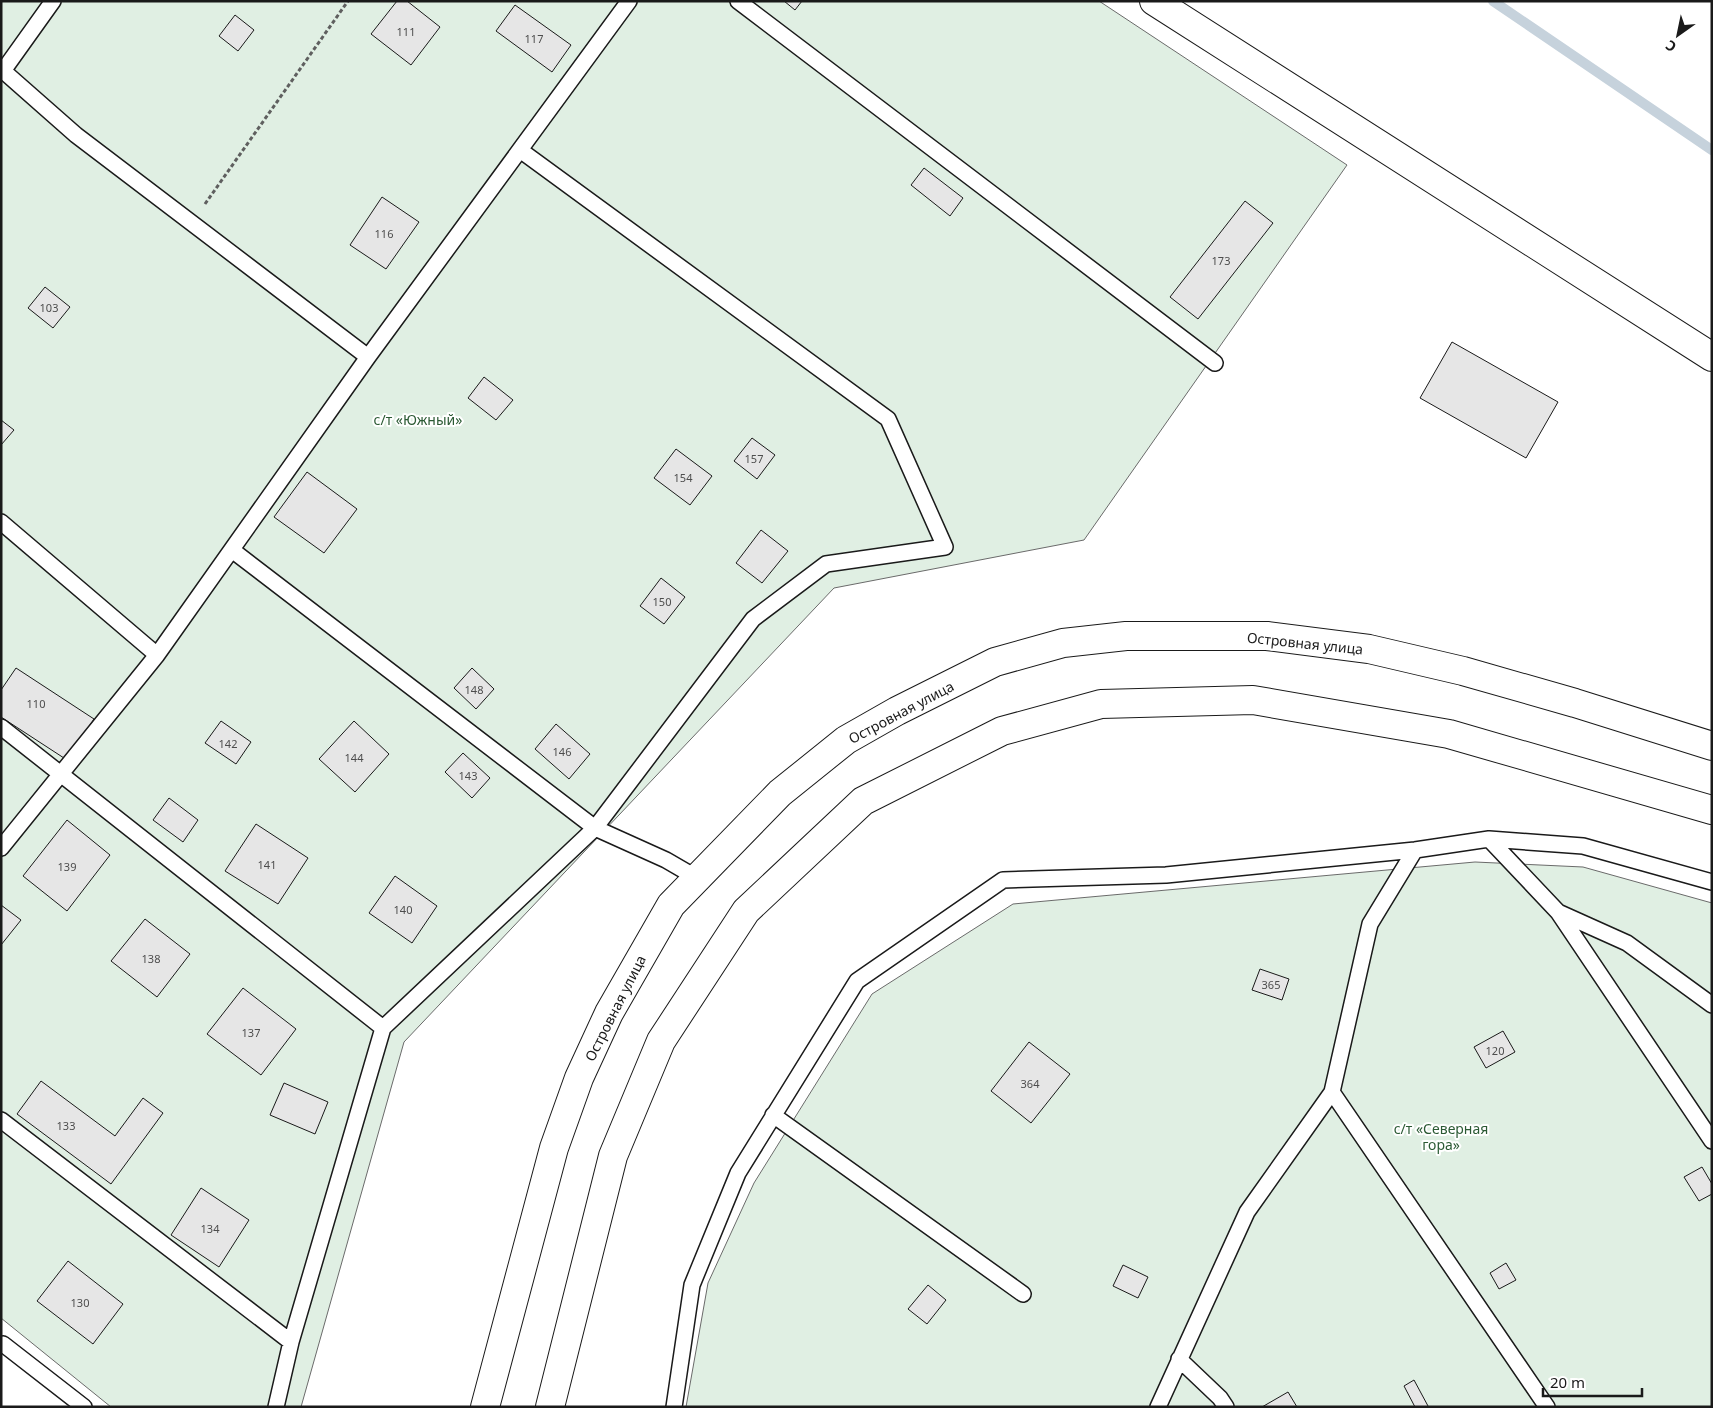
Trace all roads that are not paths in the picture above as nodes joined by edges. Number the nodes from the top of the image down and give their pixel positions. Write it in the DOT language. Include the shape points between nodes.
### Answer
graph roads {
  1 [pos="52,1"];
  2 [pos="629,1"];
  3 [pos="738,1"];
  4 [pos="1154,1"];
  5 [pos="2,70"];
  6 [pos="520,150"];
  7 [pos="1712,356"];
  8 [pos="368,357"];
  9 [pos="1216,362"];
  10 [pos="1,522"];
  11 [pos="232,550"];
  12 [pos="157,655"];
  13 [pos="1,727"];
  14 [pos="1712,746"];
  15 [pos="61,774"];
  16 [pos="1712,810"];
  17 [pos="595,828"];
  18 [pos="1489,839"];
  19 [pos="1,848"];
  20 [pos="1415,850"];
  21 [pos="697,878"];
  22 [pos="1712,882"];
  23 [pos="1558,912"];
  24 [pos="1712,1005"];
  25 [pos="383,1028"];
  26 [pos="1332,1092"];
  27 [pos="773,1115"];
  28 [pos="1,1120"];
  29 [pos="1712,1141"];
  30 [pos="1023,1294"];
  31 [pos="291,1342"];
  32 [pos="1,1345"];
  33 [pos="1179,1359"];
  34 [pos="84,1407"];
  35 [pos="276,1407"];
  36 [pos="486,1407"];
  37 [pos="550,1407"];
  38 [pos="674,1407"];
  39 [pos="1158,1407"];
  40 [pos="1226,1407"];
  41 [pos="1547,1407"];
  1 -- 5 [label="lane"];
  2 -- 6 [label="lane"];
  3 -- 9 [label="lane"];
  4 -- 7 [label="main road"];
  5 -- 8 [label="lane" via="76,136"];
  6 -- 8 [label="lane"];
  6 -- 17 [label="lane" via="888,419 945,546 826,564 753,619"];
  8 -- 11 [label="lane"];
  10 -- 12 [label="lane"];
  11 -- 12 [label="lane"];
  11 -- 17 [label="lane"];
  12 -- 15 [label="lane"];
  13 -- 15 [label="lane"];
  14 -- 21 [label="main road, Островная улица" via="1463,671 1369,650 1267,636 1126,636 1063,643 995,662 846,740 780,793"];
  15 -- 19 [label="lane"];
  15 -- 25 [label="lane"];
  16 -- 37 [label="main road" via="1449,734 1253,700 1101,704 1002,731 863,801 746,911 661,1041 613,1156"];
  17 -- 21 [label="lane" via="666,860"];
  17 -- 25 [label="lane"];
  18 -- 20 [label="lane"];
  18 -- 22 [label="lane" via="1583,846"];
  18 -- 23 [label="lane"];
  20 -- 26 [label="lane" via="1370,924"];
  20 -- 27 [label="lane" via="1166,875 1003,880 857,981"];
  21 -- 36 [label="main road, Островная улица" via="671,904 609,1013 579,1078 554,1148"];
  23 -- 24 [label="lane" via="1627,943"];
  23 -- 29 [label="lane"];
  25 -- 31 [label="lane"];
  26 -- 33 [label="lane" via="1248,1212"];
  26 -- 41 [label="lane"];
  27 -- 30 [label="lane"];
  27 -- 38 [label="lane" via="738,1173 692,1285"];
  28 -- 31 [label="lane"];
  31 -- 35 [label="lane"];
  32 -- 34 [label="lane"];
  33 -- 39 [label="lane"];
  33 -- 40 [label="lane"];
}
